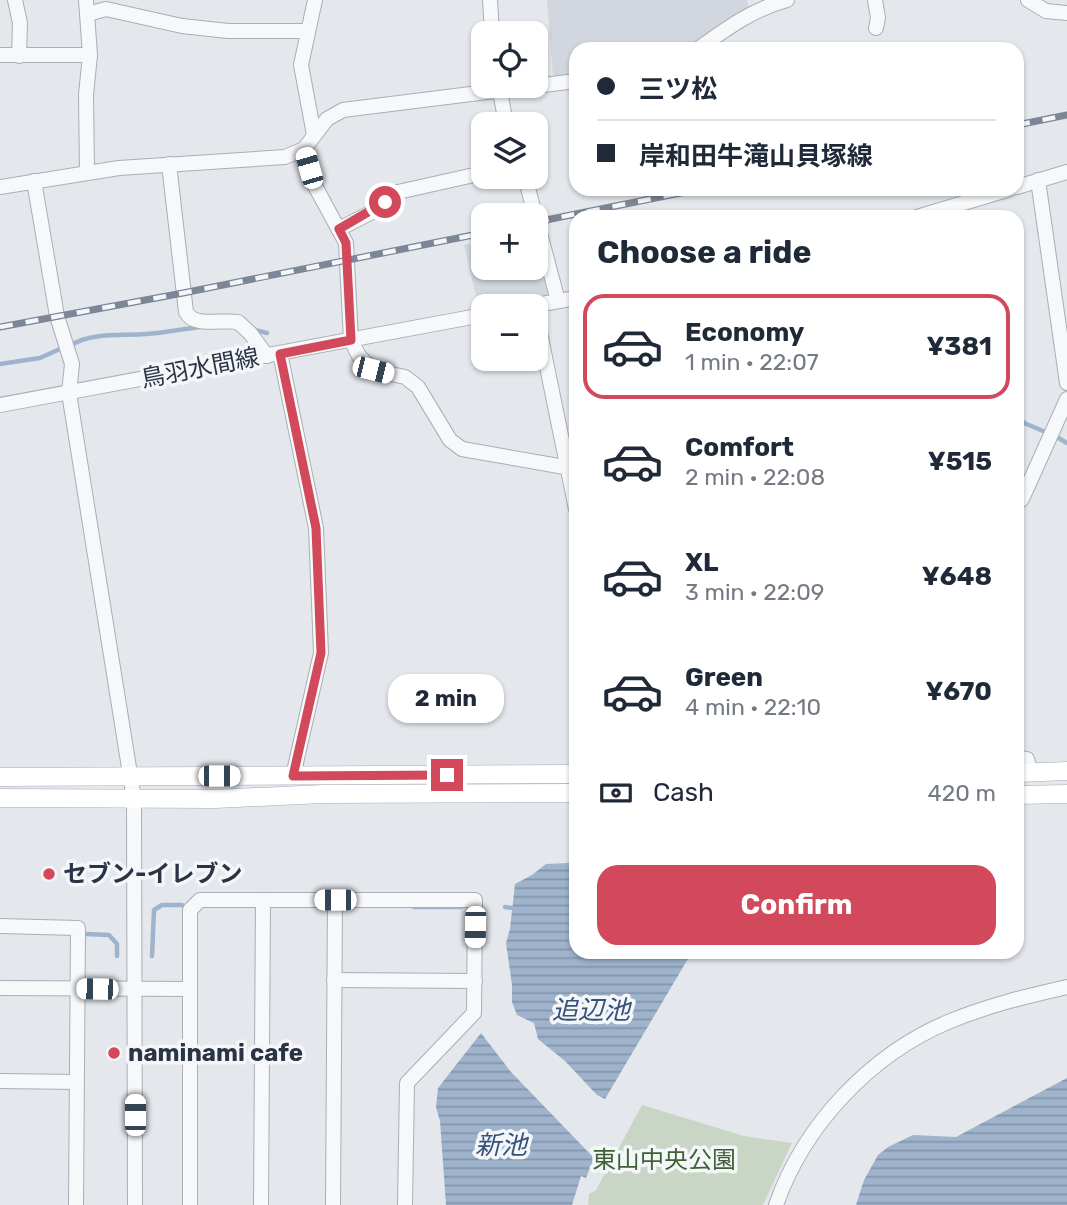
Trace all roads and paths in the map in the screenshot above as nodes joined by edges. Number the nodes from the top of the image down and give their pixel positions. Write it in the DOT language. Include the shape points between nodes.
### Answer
graph roads {
  1 [pos="15,0"];
  2 [pos="315,0"];
  3 [pos="490,0"];
  4 [pos="747,0"];
  5 [pos="787,0"];
  6 [pos="875,0"];
  7 [pos="1028,0"];
  8 [pos="87,7"];
  9 [pos="1067,13"];
  10 [pos="750,15"];
  11 [pos="491,21"];
  12 [pos="876,28"];
  13 [pos="308,31"];
  14 [pos="708,42"];
  15 [pos="0,55"];
  16 [pos="90,55"];
  17 [pos="19,56"];
  18 [pos="569,82"];
  19 [pos="548,84"];
  20 [pos="471,92"];
  21 [pos="314,135"];
  22 [pos="304,149"];
  23 [pos="169,164"];
  24 [pos="87,172"];
  25 [pos="1067,172"];
  26 [pos="471,177"];
  27 [pos="1038,180"];
  28 [pos="34,181"];
  29 [pos="1024,185"];
  30 [pos="0,187"];
  31 [pos="528,189"];
  32 [pos="987,196"];
  33 [pos="940,210"];
  34 [pos="339,229"];
  35 [pos="569,299"];
  36 [pos="558,301"];
  37 [pos="548,303"];
  38 [pos="471,317"];
  39 [pos="351,340"];
  40 [pos="274,355"];
  41 [pos="548,365"];
  42 [pos="1067,383"];
  43 [pos="69,393"];
  44 [pos="1067,398"];
  45 [pos="0,405"];
  46 [pos="569,455"];
  47 [pos="569,467"];
  48 [pos="1024,495"];
  49 [pos="1067,771"];
  50 [pos="1024,772"];
  51 [pos="569,774"];
  52 [pos="293,776"];
  53 [pos="0,777"];
  54 [pos="131,777"];
  55 [pos="569,793"];
  56 [pos="1067,794"];
  57 [pos="1024,795"];
  58 [pos="0,798"];
  59 [pos="134,799"];
  60 [pos="263,900"];
  61 [pos="335,900"];
  62 [pos="0,926"];
  63 [pos="334,980"];
  64 [pos="475,981"];
  65 [pos="1067,987"];
  66 [pos="0,988"];
  67 [pos="78,989"];
  68 [pos="134,989"];
  69 [pos="190,989"];
  70 [pos="0,1081"];
  71 [pos="77,1082"];
  72 [pos="76,1205"];
  73 [pos="135,1205"];
  74 [pos="190,1205"];
  75 [pos="261,1205"];
  76 [pos="333,1205"];
  77 [pos="405,1205"];
  78 [pos="776,1205"];
  1 -- 17 [label="street"];
  2 -- 13 [label="street"];
  3 -- 11 [label="street"];
  4 -- 10 [label="street"];
  5 -- 10 [label="street"];
  6 -- 12 [label="street"];
  7 -- 9 [label="street" via="1046,11"];
  8 -- 13 [label="street" via="228,31"];
  8 -- 16 [label="street"];
  10 -- 14 [label="street"];
  13 -- 21 [label="street" via="301,65"];
  15 -- 17 [label="street"];
  16 -- 17 [label="street"];
  16 -- 24 [label="street"];
  18 -- 19 [label="street"];
  20 -- 21 [label="street" via="343,110 327,119"];
  21 -- 22 [label="street"];
  22 -- 23 [label="street" via="285,157"];
  22 -- 34 [label="street" via="315,186"];
  23 -- 24 [label="street"];
  23 -- 40 [label="street" via="189,318 238,321"];
  24 -- 28 [label="street"];
  25 -- 27 [label="street"];
  26 -- 34 [label="street" via="398,192"];
  27 -- 29 [label="street"];
  27 -- 42 [label="street"];
  28 -- 30 [label="street"];
  28 -- 43 [label="street" via="57,316 72,365"];
  31 -- 36 [label="street"];
  32 -- 33 [label="street"];
  34 -- 39 [label="street" via="352,250"];
  35 -- 36 [label="street"];
  36 -- 37 [label="street"];
  38 -- 39 [label="street, 鳥羽水間線"];
  39 -- 40 [label="street, 鳥羽水間線"];
  39 -- 47 [label="street" via="373,370 405,377 418,387 450,440 462,449"];
  40 -- 43 [label="street, 鳥羽水間線"];
  40 -- 52 [label="street" via="316,528 321,653"];
  41 -- 46 [label="street"];
  43 -- 45 [label="street, 鳥羽水間線"];
  43 -- 54 [label="street"];
  44 -- 48 [label="street"];
  49 -- 50 [label="main road"];
  51 -- 52 [label="main road"];
  52 -- 54 [label="main road"];
  53 -- 54 [label="main road"];
  54 -- 59 [label="street"];
  55 -- 59 [label="main road"];
  56 -- 57 [label="main road"];
  58 -- 59 [label="main road"];
  59 -- 68 [label="street"];
  60 -- 61 [label="street"];
  60 -- 69 [label="street" via="200,900 190,910"];
  60 -- 75 [label="street"];
  61 -- 63 [label="street"];
  61 -- 64 [label="street" via="475,900"];
  62 -- 67 [label="street" via="78,928"];
  63 -- 64 [label="street"];
  63 -- 76 [label="street"];
  64 -- 77 [label="street" via="474,1013 407,1083"];
  65 -- 78 [label="street" via="949,1022 918,1037 868,1073 843,1094 818,1127 794,1162"];
  66 -- 67 [label="street"];
  67 -- 68 [label="street"];
  67 -- 71 [label="street"];
  68 -- 69 [label="street"];
  68 -- 73 [label="street"];
  69 -- 74 [label="street"];
  70 -- 71 [label="street"];
  71 -- 72 [label="street"];
}
